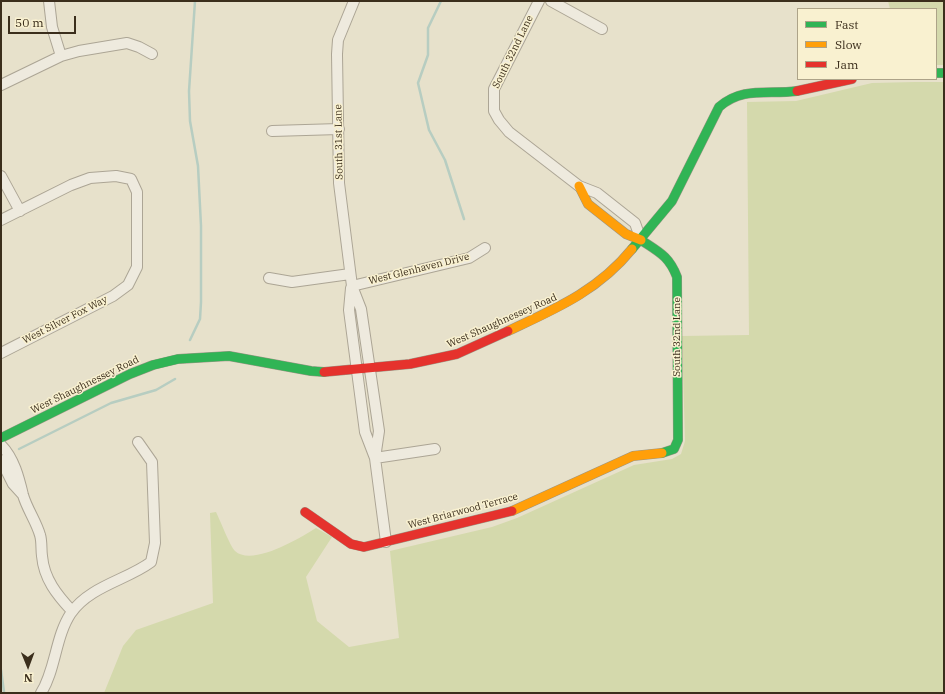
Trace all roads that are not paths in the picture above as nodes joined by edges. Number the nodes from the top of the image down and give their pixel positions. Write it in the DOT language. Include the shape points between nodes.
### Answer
graph roads {
  1 [pos="49,1"];
  2 [pos="353,1"];
  3 [pos="539,1"];
  4 [pos="551,1"];
  5 [pos="602,29"];
  6 [pos="152,54"];
  7 [pos="61,56"];
  8 [pos="848,80"];
  9 [pos="1,85"];
  10 [pos="339,129"];
  11 [pos="272,130"];
  12 [pos="1,176"];
  13 [pos="579,186"];
  14 [pos="20,211"];
  15 [pos="1,220"];
  16 [pos="641,240"];
  17 [pos="485,248"];
  18 [pos="350,274"];
  19 [pos="269,278"];
  20 [pos="352,286"];
  21 [pos="364,330"];
  22 [pos="351,332"];
  23 [pos="1,353"];
  24 [pos="370,369"];
  25 [pos="356,370"];
  26 [pos="376,412"];
  27 [pos="362,414"];
  28 [pos="1,438"];
  29 [pos="138,442"];
  30 [pos="1,445"];
  31 [pos="434,449"];
  32 [pos="674,449"];
  33 [pos="375,458"];
  34 [pos="1,460"];
  35 [pos="24,497"];
  36 [pos="305,512"];
  37 [pos="386,542"];
  38 [pos="72,612"];
  39 [pos="41,693"];
  1 -- 7 [label="street" via="52,27"];
  2 -- 10 [label="street, South 31st Lane" via="338,40"];
  3 -- 13 [label="street, South 32nd Lane" via="496,84 494,111 509,132"];
  4 -- 5 [label="street"];
  6 -- 7 [label="street" via="128,43"];
  7 -- 9 [label="street"];
  8 -- 16 [label="street, West Shaughnessey Road" via="809,90 747,92 729,98 713,116 672,201"];
  10 -- 11 [label="street"];
  10 -- 18 [label="street, South 31st Lane" via="339,183"];
  12 -- 14 [label="street"];
  13 -- 16 [label="street, South 32nd Lane" via="588,204 626,234"];
  13 -- 16 [label="street, South 32nd Lane" via="597,193 635,223"];
  14 -- 15 [label="street"];
  14 -- 23 [label="street, West Silver Fox Way" via="90,178 132,178 137,192 137,266 128,285 113,296"];
  16 -- 24 [label="street, West Shaughnessey Road" via="599,283 567,304 457,354"];
  16 -- 32 [label="street, South 32nd Lane" via="664,255 672,264 677,277 678,440"];
  17 -- 20 [label="street, West Glenhaven Drive" via="469,258"];
  18 -- 19 [label="street" via="292,282"];
  18 -- 20 [label="street, South 31st Lane"];
  20 -- 21 [label="street, South 31st Lane" via="361,309"];
  20 -- 22 [label="street, South 31st Lane" via="348,310"];
  21 -- 22 [label="street"];
  21 -- 24 [label="street, South 31st Lane"];
  22 -- 25 [label="street, South 31st Lane"];
  24 -- 25 [label="street, West Shaughnessey Road"];
  24 -- 26 [label="street, South 31st Lane"];
  25 -- 27 [label="street, South 31st Lane"];
  25 -- 28 [label="street, West Shaughnessey Road" via="311,371 229,356 178,359 130,374"];
  26 -- 27 [label="street"];
  26 -- 33 [label="street, South 31st Lane" via="379,431"];
  27 -- 33 [label="street, South 31st Lane" via="364,432"];
  29 -- 38 [label="street" via="152,462 155,543 151,562 141,570 105,586"];
  30 -- 35 [label="street" via="7,451 17,472"];
  31 -- 33 [label="street"];
  32 -- 37 [label="street, West Briarwood Terrace" via="665,453 633,456 522,508"];
  33 -- 37 [label="street, South 31st Lane"];
  34 -- 35 [label="street" via="13,484"];
  35 -- 38 [label="street" via="41,537 42,557 49,583"];
  36 -- 37 [label="street, West Briarwood Terrace" via="358,547"];
  38 -- 39 [label="street" via="61,634"];
}
